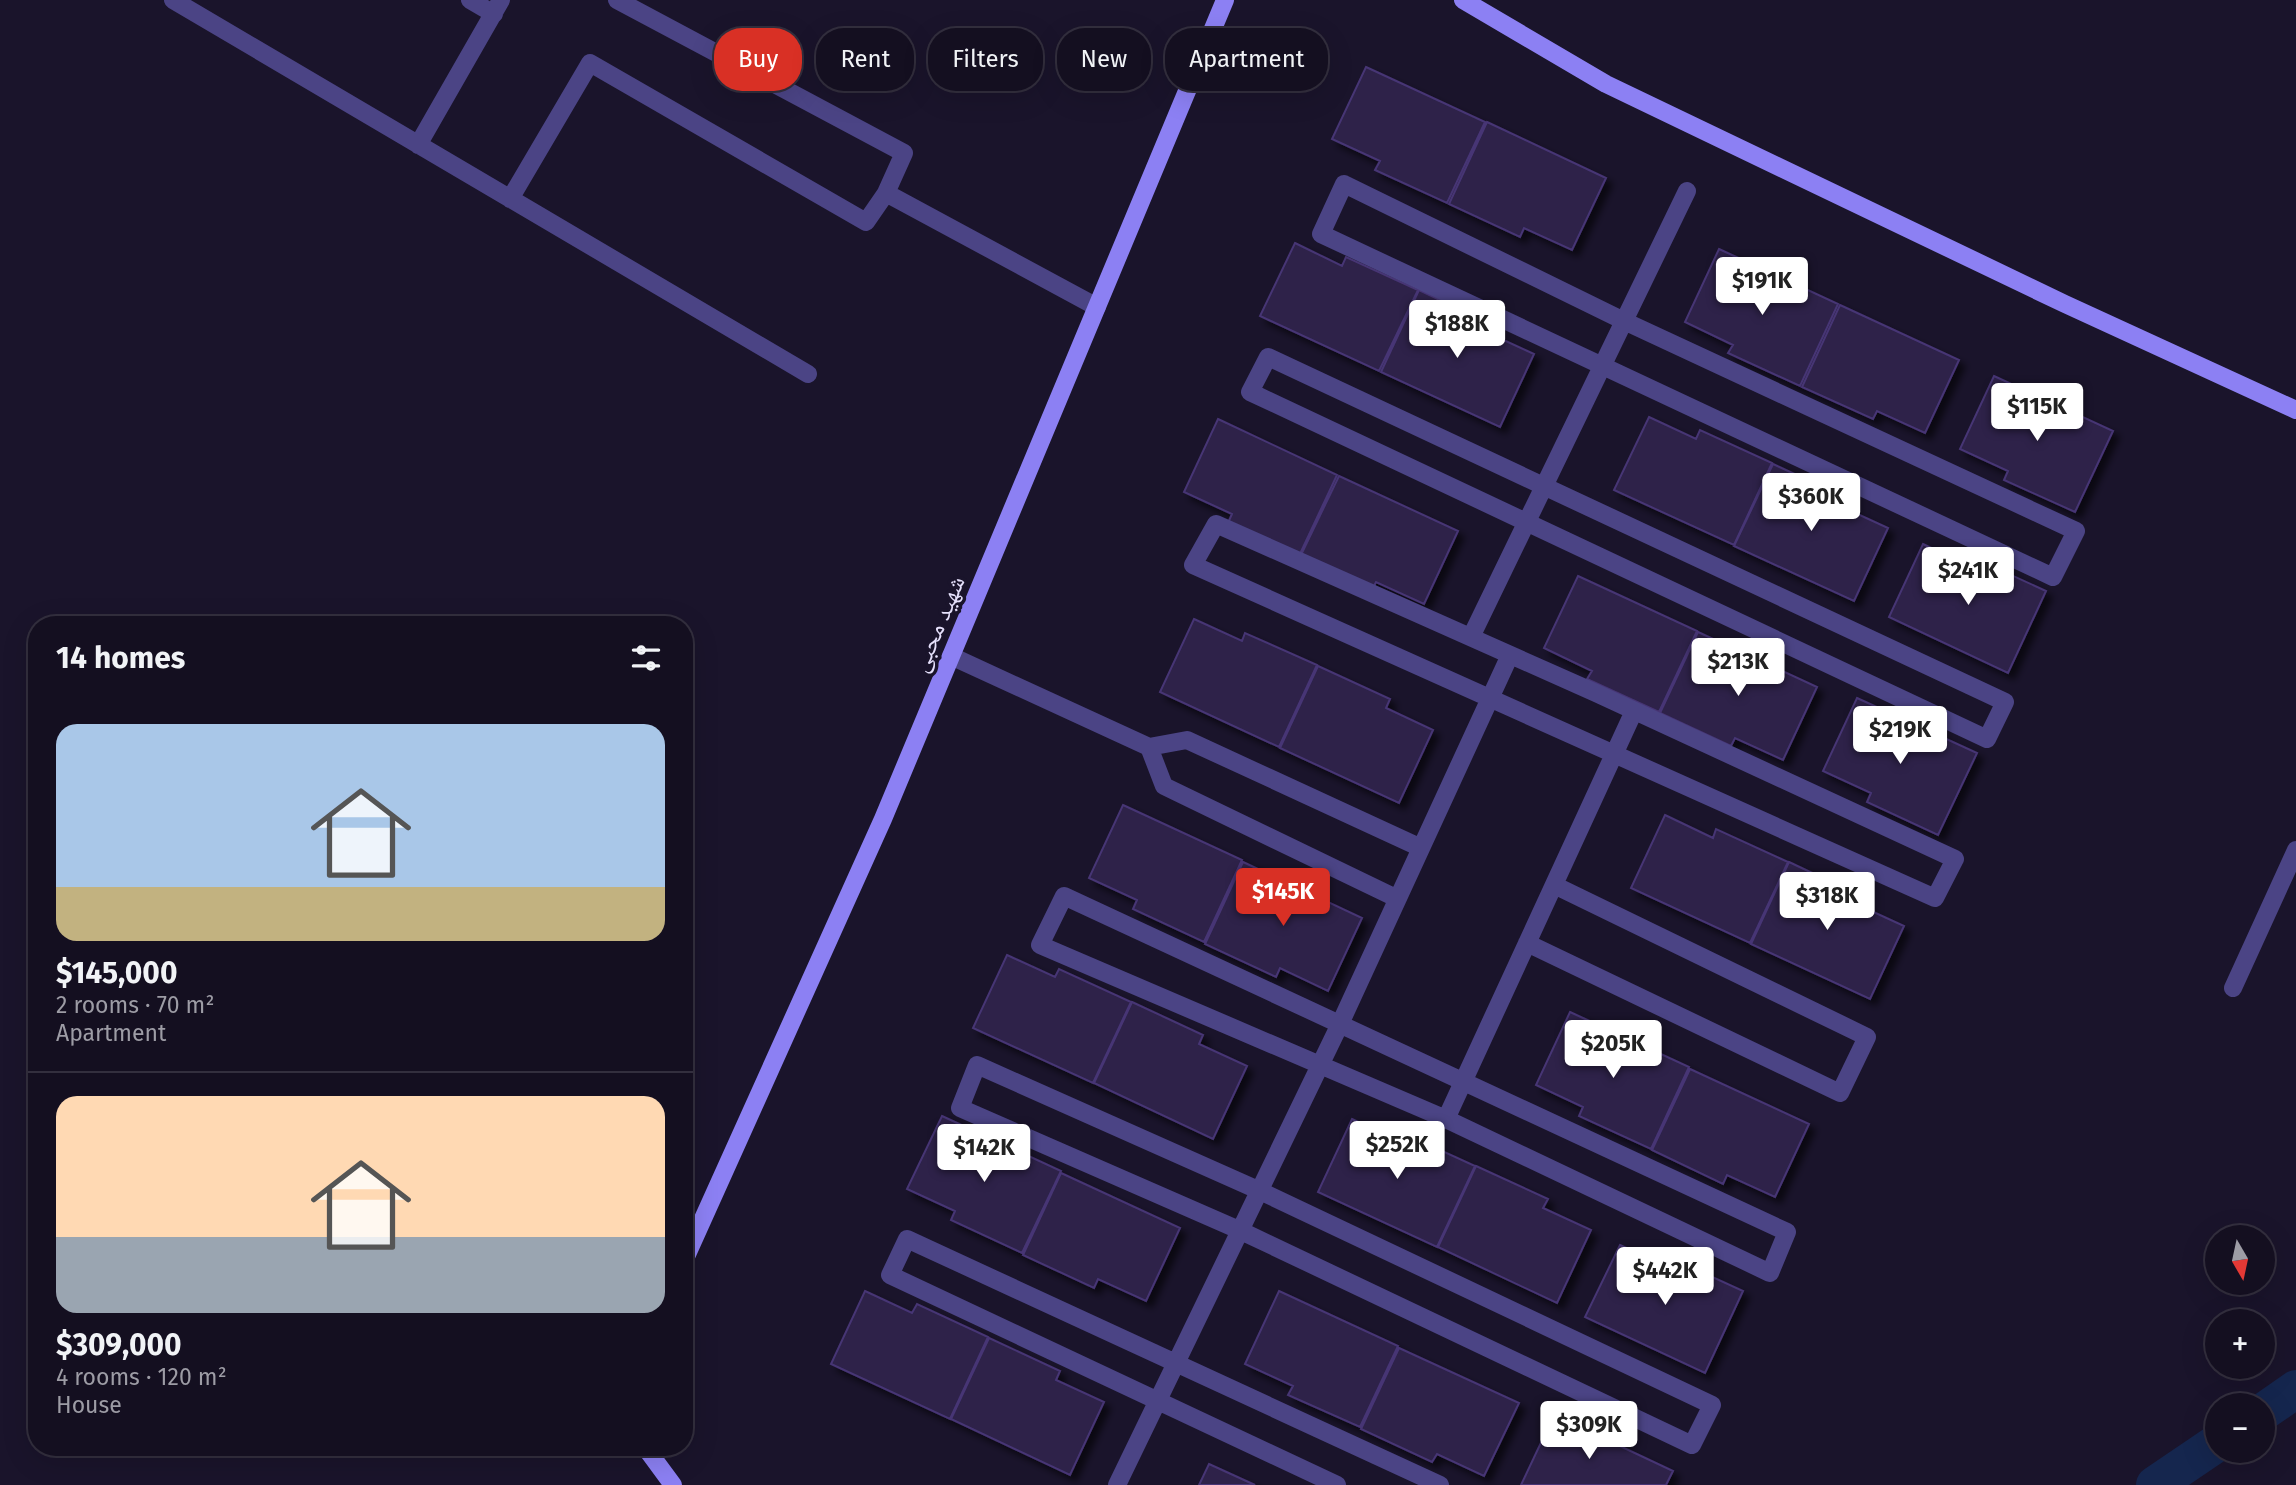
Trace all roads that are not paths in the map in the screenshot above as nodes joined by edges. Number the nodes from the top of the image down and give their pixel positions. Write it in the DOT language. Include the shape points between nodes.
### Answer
graph roads {
  1 [pos="173,0"];
  2 [pos="470,0"];
  3 [pos="617,0"];
  4 [pos="1225,0"];
  5 [pos="1464,0"];
  6 [pos="498,7"];
  7 [pos="418,145"];
  8 [pos="1687,191"];
  9 [pos="886,193"];
  10 [pos="510,199"];
  11 [pos="1097,307"];
  12 [pos="1624,321"];
  13 [pos="1603,364"];
  14 [pos="808,373"];
  15 [pos="2296,410"];
  16 [pos="1544,486"];
  17 [pos="1526,522"];
  18 [pos="1471,637"];
  19 [pos="1510,655"];
  20 [pos="951,656"];
  21 [pos="1489,698"];
  22 [pos="1634,711"];
  23 [pos="1149,747"];
  24 [pos="1614,754"];
  25 [pos="1419,848"];
  26 [pos="2296,850"];
  27 [pos="1554,886"];
  28 [pos="1396,898"];
  29 [pos="1527,943"];
  30 [pos="2233,988"];
  31 [pos="1340,1024"];
  32 [pos="1318,1064"];
  33 [pos="1462,1082"];
  34 [pos="1446,1119"];
  35 [pos="1258,1190"];
  36 [pos="1239,1230"];
  37 [pos="693,1241"];
  38 [pos="1176,1363"];
  39 [pos="1158,1399"];
  40 [pos="652,1456"];
  41 [pos="673,1485"];
  42 [pos="1117,1485"];
  43 [pos="1337,1485"];
  44 [pos="1440,1485"];
  1 -- 7 [label="street"];
  2 -- 6 [label="street"];
  3 -- 9 [label="street" via="904,153"];
  4 -- 11 [label="street, شهید محبی"];
  5 -- 15 [label="street" via="1618,90"];
  6 -- 7 [label="street"];
  7 -- 10 [label="street"];
  8 -- 12 [label="street"];
  9 -- 10 [label="street" via="866,222 590,63"];
  9 -- 11 [label="street"];
  10 -- 14 [label="street"];
  11 -- 20 [label="street, شهید محبی"];
  12 -- 13 [label="street"];
  12 -- 13 [label="street" via="1344,184 1321,234"];
  12 -- 13 [label="street" via="2076,531 2053,576"];
  13 -- 16 [label="street"];
  16 -- 17 [label="street"];
  16 -- 17 [label="street" via="1268,358 1250,393"];
  16 -- 17 [label="street" via="2005,702 1987,738"];
  17 -- 18 [label="street"];
  18 -- 19 [label="street"];
  18 -- 21 [label="street" via="1216,524 1193,565"];
  19 -- 21 [label="street"];
  19 -- 22 [label="street"];
  20 -- 23 [label="street"];
  20 -- 37 [label="street, شهید محبی" via="883,819"];
  21 -- 24 [label="street"];
  21 -- 25 [label="street"];
  22 -- 24 [label="street"];
  22 -- 24 [label="street" via="1955,859 1935,898"];
  23 -- 25 [label="street" via="1187,740"];
  23 -- 28 [label="street" via="1164,786"];
  24 -- 27 [label="street"];
  25 -- 28 [label="street"];
  26 -- 30 [label="street"];
  27 -- 29 [label="street"];
  27 -- 29 [label="street" via="1867,1037 1840,1093"];
  28 -- 31 [label="street"];
  29 -- 33 [label="street"];
  31 -- 32 [label="street"];
  31 -- 32 [label="street" via="1064,896 1041,945"];
  31 -- 33 [label="street"];
  32 -- 34 [label="street"];
  32 -- 35 [label="street"];
  33 -- 34 [label="street"];
  33 -- 34 [label="street" via="1787,1232 1770,1273"];
  35 -- 36 [label="street"];
  35 -- 36 [label="street" via="977,1065 960,1108"];
  35 -- 36 [label="street" via="1712,1405 1692,1446"];
  36 -- 38 [label="street"];
  38 -- 39 [label="street"];
  38 -- 39 [label="street" via="907,1239 890,1275"];
  38 -- 44 [label="street"];
  39 -- 42 [label="street"];
  39 -- 43 [label="street"];
  40 -- 41 [label="street"];
}
